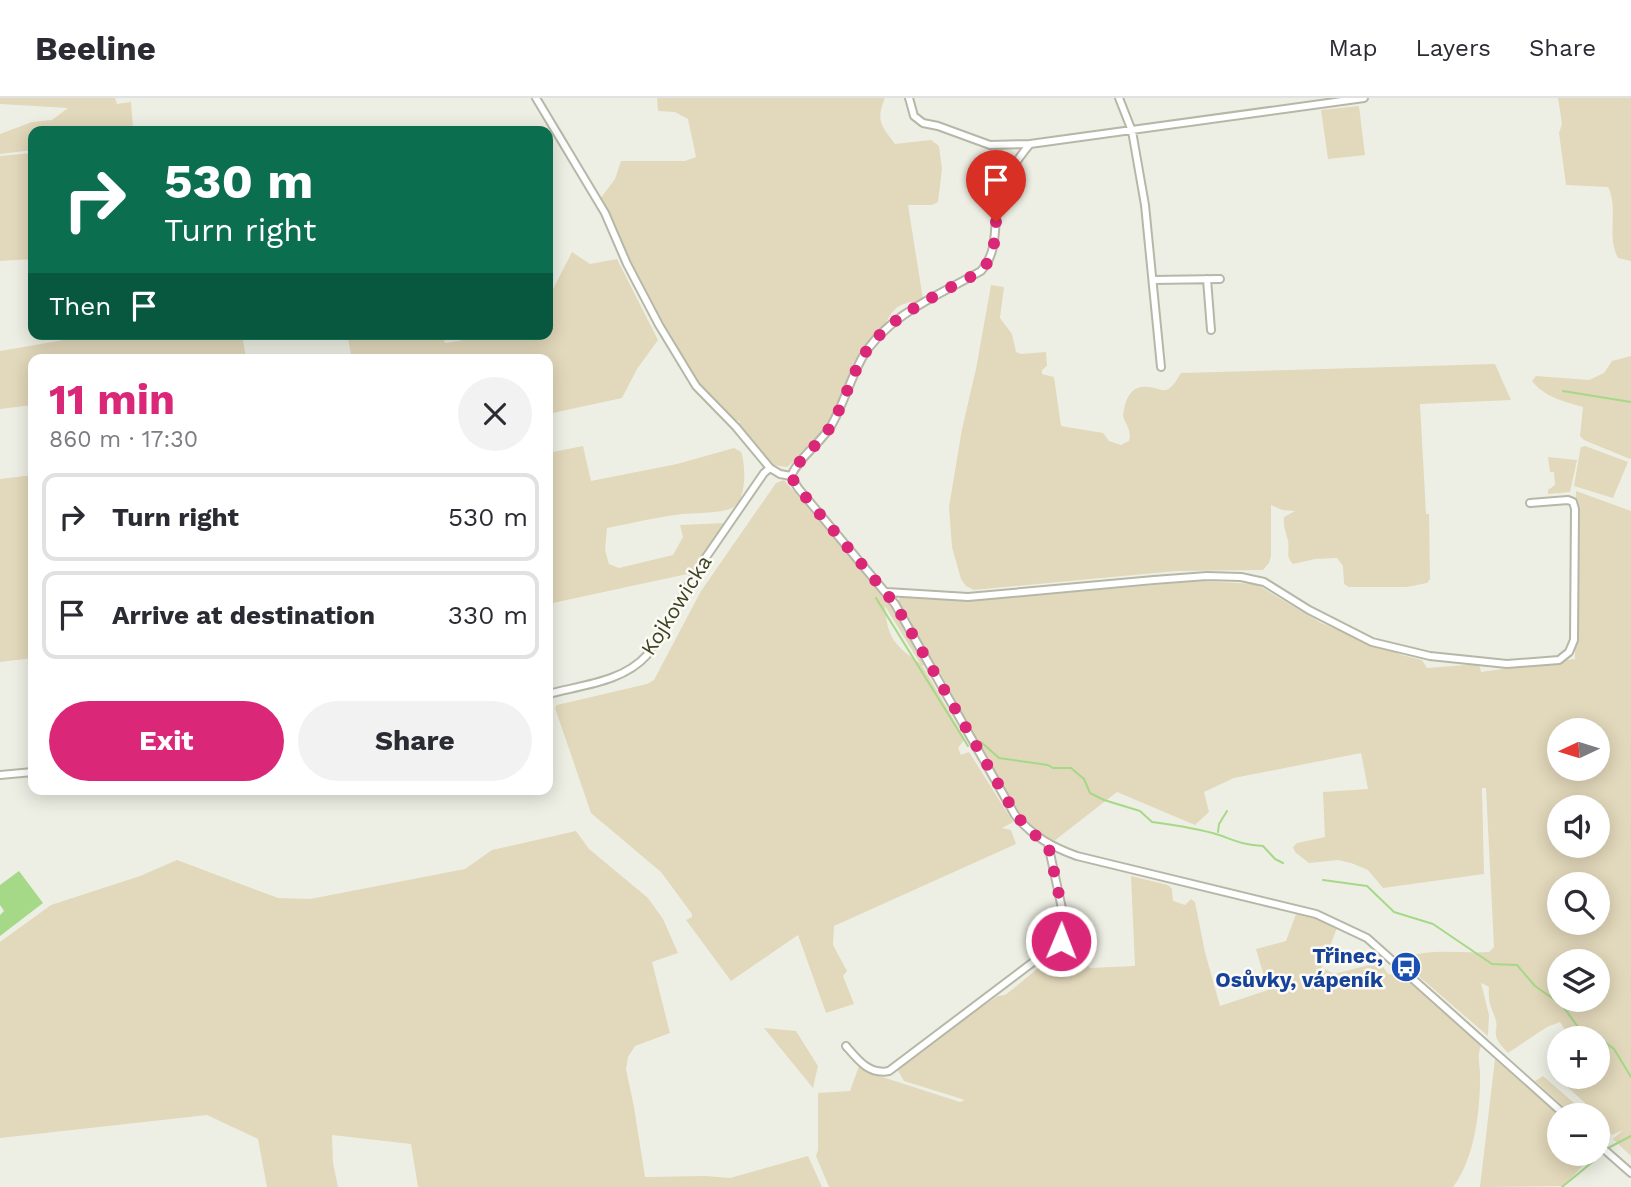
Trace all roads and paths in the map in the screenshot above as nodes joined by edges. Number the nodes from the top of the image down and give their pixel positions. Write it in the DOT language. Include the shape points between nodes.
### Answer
graph roads {
  1 [pos="536,98"];
  2 [pos="909,98"];
  3 [pos="1119,98"];
  4 [pos="1364,98"];
  5 [pos="553,126"];
  6 [pos="553,126"];
  7 [pos="1132,131"];
  8 [pos="1030,145"];
  9 [pos="1207,279"];
  10 [pos="1220,279"];
  11 [pos="1153,280"];
  12 [pos="1211,330"];
  13 [pos="1161,367"];
  14 [pos="770,468"];
  15 [pos="791,476"];
  16 [pos="1530,503"];
  17 [pos="887,592"];
  18 [pos="553,693"];
  19 [pos="28,772"];
  20 [pos="0,775"];
  21 [pos="1048,844"];
  22 [pos="846,1046"];
  23 [pos="1552,1103"];
  24 [pos="1610,1155"];
  25 [pos="1631,1173"];
  1 -- 6 [label="street"];
  2 -- 8 [label="street" via="914,116 923,123 990,145"];
  3 -- 7 [label="street"];
  4 -- 7 [label="street"];
  5 -- 14 [label="street" via="605,213 626,264 696,386"];
  7 -- 8 [label="street"];
  7 -- 11 [label="street"];
  8 -- 15 [label="street" via="1004,183 987,264 879,334 862,358 831,425"];
  9 -- 10 [label="street"];
  9 -- 11 [label="street"];
  9 -- 12 [label="street"];
  11 -- 13 [label="street"];
  14 -- 15 [label="street"];
  14 -- 18 [label="street, Kojkowicka" via="702,563 648,655 618,676"];
  15 -- 17 [label="street"];
  16 -- 17 [label="street" via="1568,500 1575,509 1574,640 1559,660 1489,663 1430,656 1372,642 1264,582 1241,577 968,597"];
  17 -- 21 [label="street" via="1016,815"];
  19 -- 20 [label="street"];
  21 -- 22 [label="street" via="1066,927 1061,941 889,1071 864,1066"];
  21 -- 23 [label="street" via="1077,856 1293,907 1342,924 1367,937"];
  24 -- 25 [label="street"];
}
